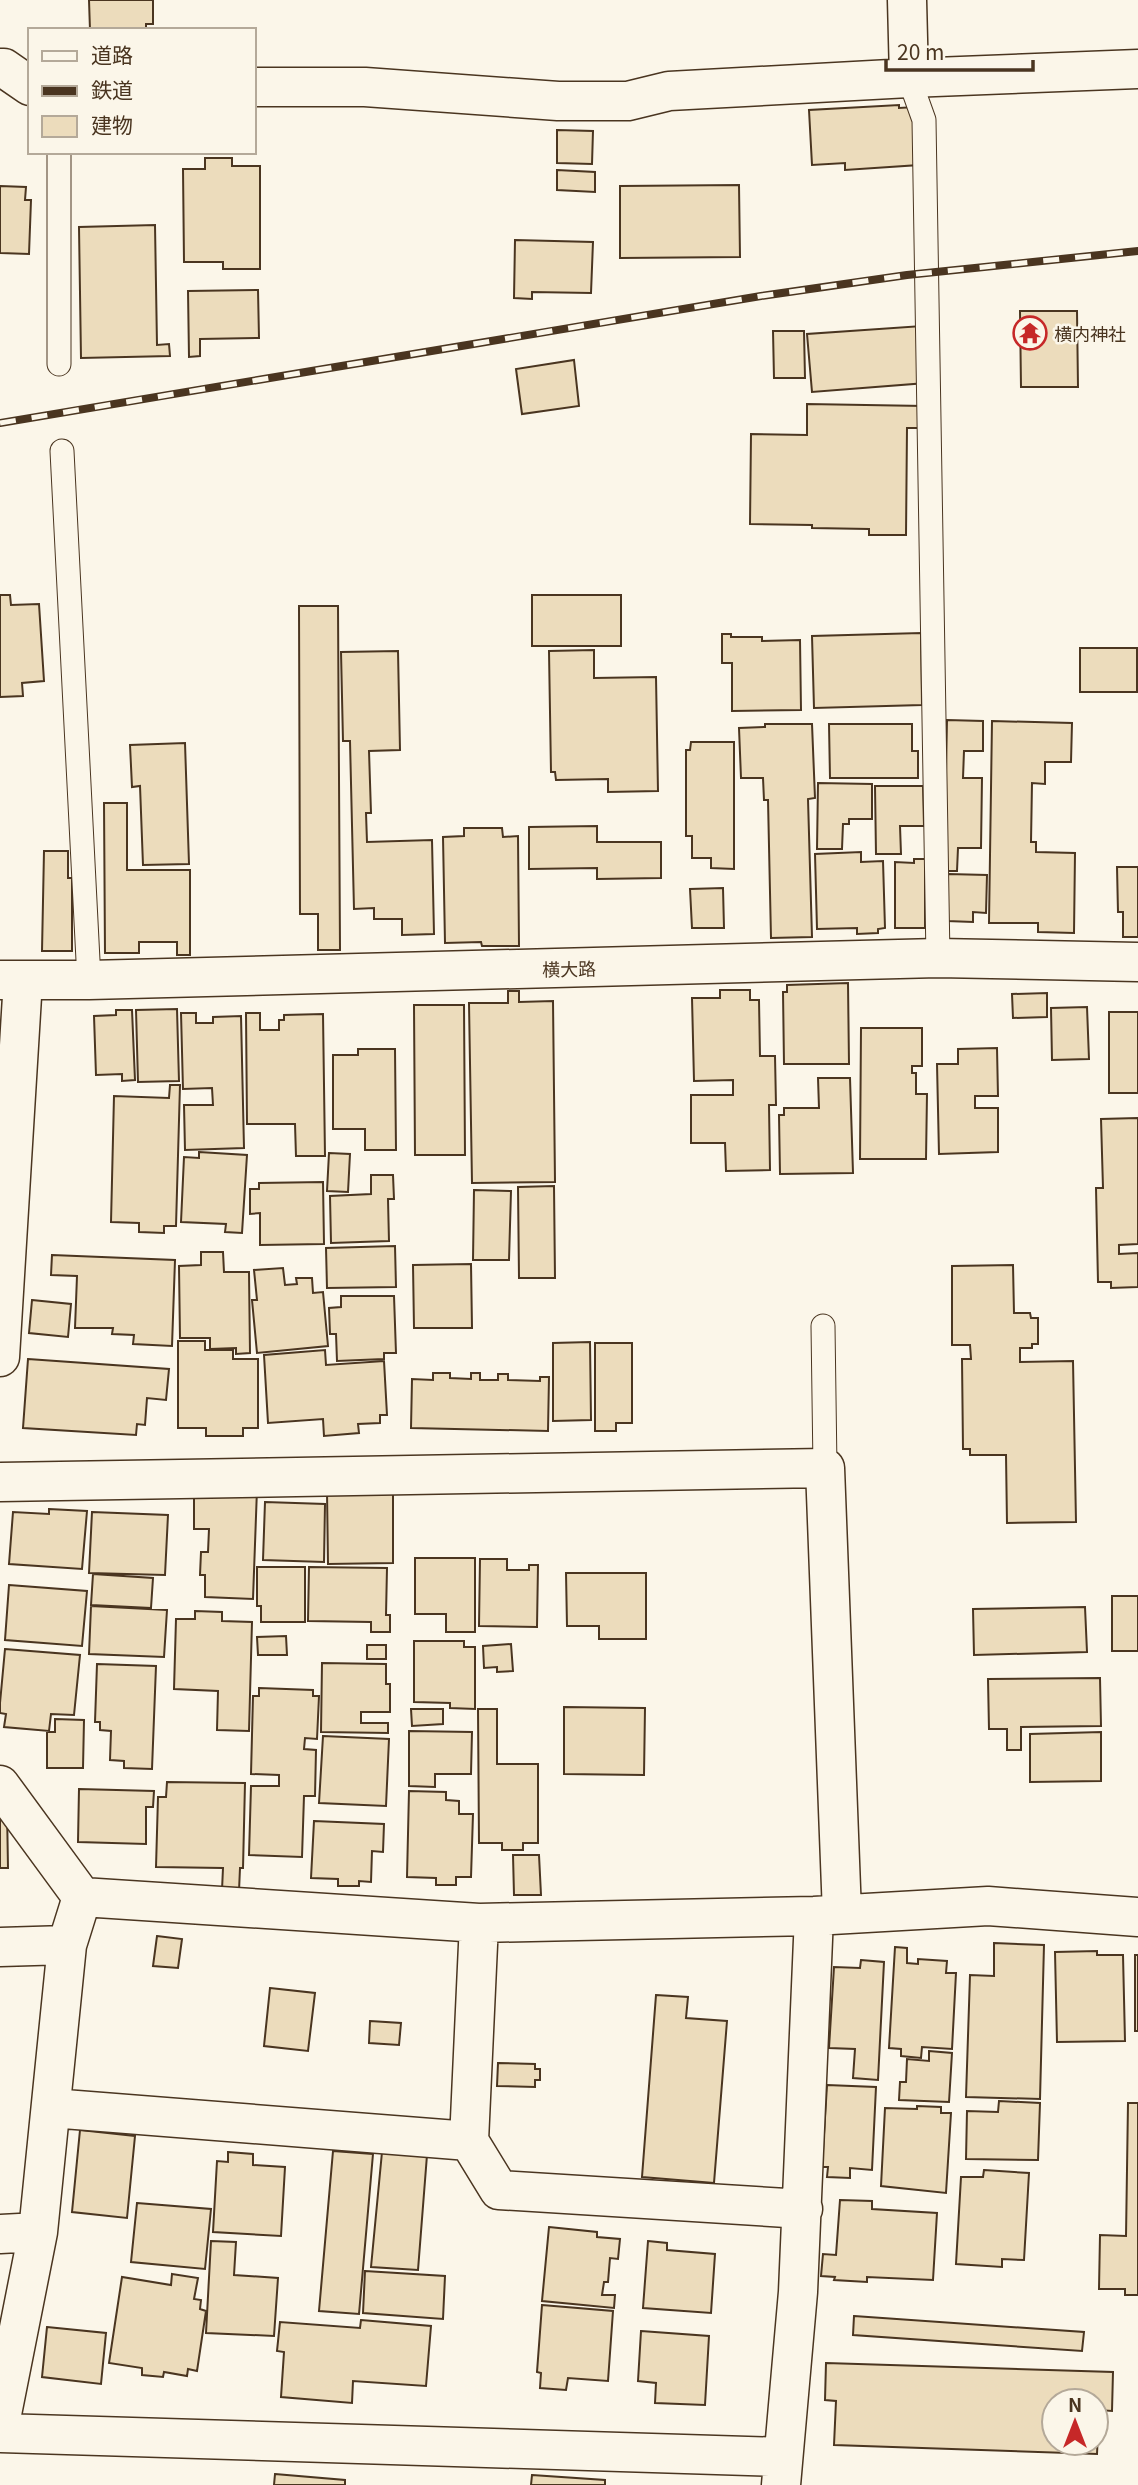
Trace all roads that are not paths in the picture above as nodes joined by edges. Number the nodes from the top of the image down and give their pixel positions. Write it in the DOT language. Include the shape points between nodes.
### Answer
graph roads {
  1 [pos="907,0"];
  2 [pos="0,68"];
  3 [pos="1138,69"];
  4 [pos="909,78"];
  5 [pos="28,85"];
  6 [pos="256,87"];
  7 [pos="59,154"];
  8 [pos="60,364"];
  9 [pos="62,452"];
  10 [pos="938,958"];
  11 [pos="1138,962"];
  12 [pos="11,980"];
  13 [pos="89,980"];
  14 [pos="823,1326"];
  15 [pos="0,1357"];
  16 [pos="825,1468"];
  17 [pos="0,1482"];
  18 [pos="0,1785"];
  19 [pos="82,1897"];
  20 [pos="828,1915"];
  21 [pos="1138,1917"];
  22 [pos="479,1923"];
  23 [pos="67,1945"];
  24 [pos="0,1947"];
  25 [pos="51,2108"];
  26 [pos="469,2141"];
  27 [pos="803,2208"];
  28 [pos="38,2232"];
  29 [pos="0,2234"];
  30 [pos="0,2424"];
  31 [pos="0,2433"];
  32 [pos="782,2471"];
  1 -- 4 [label="street"];
  2 -- 5 [label="street"];
  3 -- 4 [label="street"];
  4 -- 6 [label="street" via="669,91 628,101 558,101 365,87"];
  4 -- 10 [label="lane" via="925,134"];
  7 -- 8 [label="lane"];
  9 -- 13 [label="lane"];
  10 -- 11 [label="street, 横大路"];
  10 -- 13 [label="street, 横大路"];
  12 -- 13 [label="street, 横大路"];
  12 -- 15 [label="street"];
  14 -- 16 [label="lane"];
  16 -- 17 [label="street"];
  16 -- 20 [label="street"];
  18 -- 19 [label="street"];
  19 -- 22 [label="street"];
  19 -- 23 [label="street"];
  20 -- 21 [label="street" via="988,1906"];
  20 -- 22 [label="street"];
  20 -- 27 [label="street"];
  22 -- 26 [label="street"];
  23 -- 24 [label="street"];
  23 -- 25 [label="street"];
  25 -- 26 [label="street"];
  25 -- 28 [label="street"];
  26 -- 27 [label="street" via="499,2190"];
  27 -- 32 [label="street"];
  28 -- 29 [label="street"];
  28 -- 30 [label="street"];
  31 -- 32 [label="street"];
}
